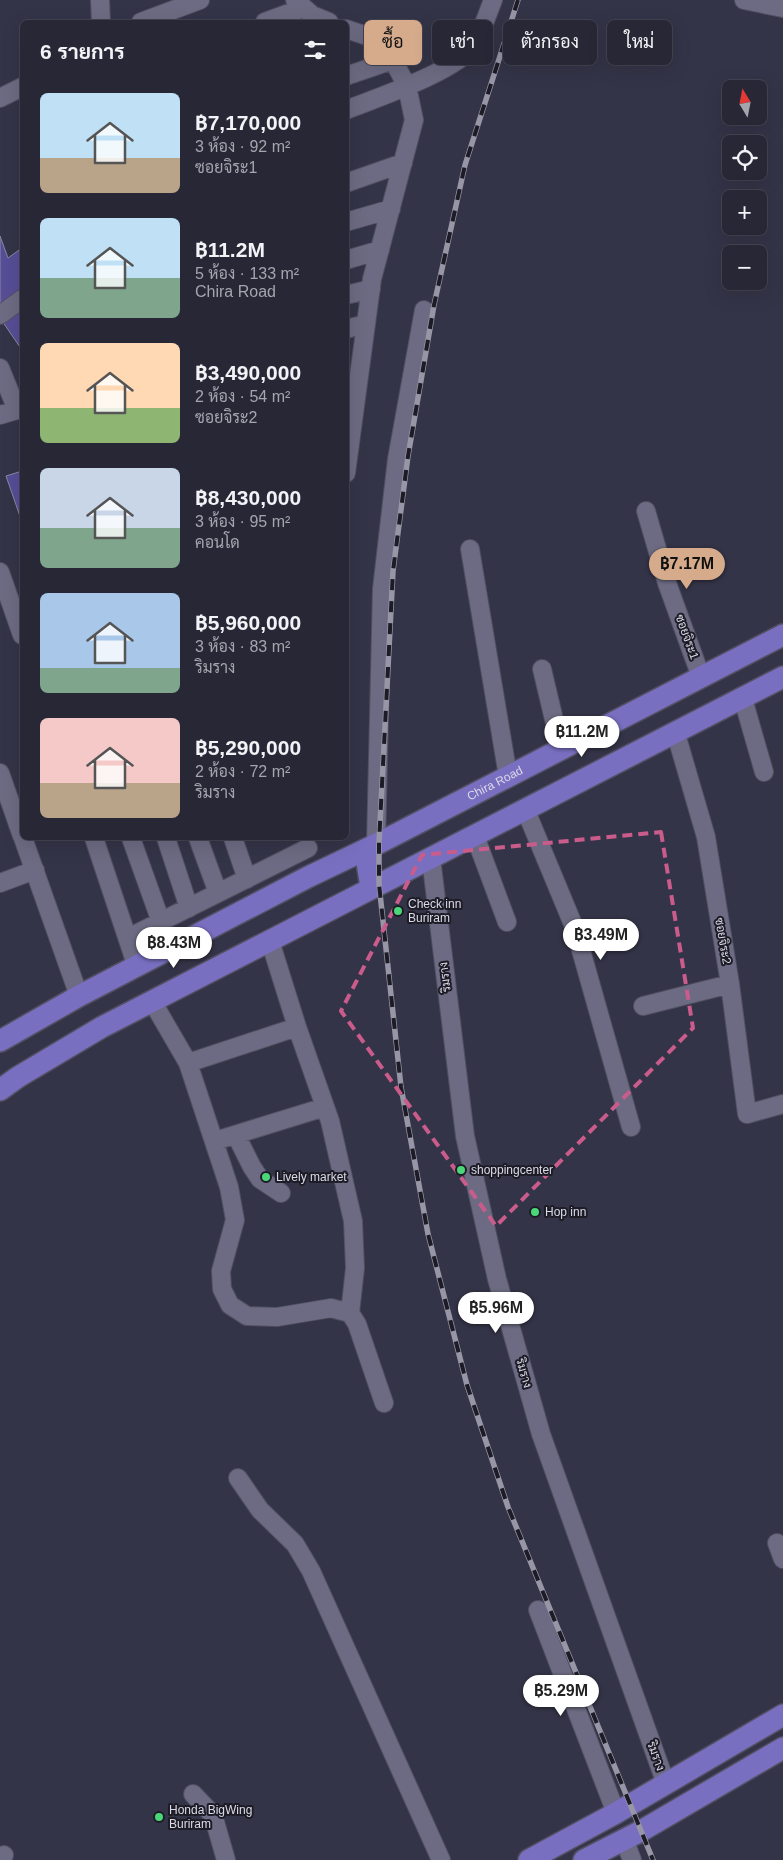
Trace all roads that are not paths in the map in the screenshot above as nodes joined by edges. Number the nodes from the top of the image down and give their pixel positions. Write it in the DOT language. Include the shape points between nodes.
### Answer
graph roads {
  1 [pos="100,0"];
  2 [pos="200,0"];
  3 [pos="493,0"];
  4 [pos="744,0"];
  5 [pos="299,4"];
  6 [pos="783,8"];
  7 [pos="101,20"];
  8 [pos="146,20"];
  9 [pos="269,20"];
  10 [pos="323,20"];
  11 [pos="349,31"];
  12 [pos="364,35"];
  13 [pos="378,65"];
  14 [pos="396,65"];
  15 [pos="349,75"];
  16 [pos="408,86"];
  17 [pos="20,88"];
  18 [pos="0,98"];
  19 [pos="349,109"];
  20 [pos="403,163"];
  21 [pos="349,182"];
  22 [pos="391,209"];
  23 [pos="349,221"];
  24 [pos="380,250"];
  25 [pos="349,259"];
  26 [pos="371,288"];
  27 [pos="349,294"];
  28 [pos="20,300"];
  29 [pos="424,310"];
  30 [pos="0,315"];
  31 [pos="366,324"];
  32 [pos="349,328"];
  33 [pos="354,362"];
  34 [pos="0,368"];
  35 [pos="351,403"];
  36 [pos="0,415"];
  37 [pos="349,436"];
  38 [pos="646,511"];
  39 [pos="470,549"];
  40 [pos="0,572"];
  41 [pos="20,629"];
  42 [pos="783,635"];
  43 [pos="542,669"];
  44 [pos="701,677"];
  45 [pos="783,678"];
  46 [pos="743,699"];
  47 [pos="676,734"];
  48 [pos="560,749"];
  49 [pos="764,772"];
  50 [pos="0,774"];
  51 [pos="508,776"];
  52 [pos="526,811"];
  53 [pos="20,829"];
  54 [pos="475,836"];
  55 [pos="24,840"];
  56 [pos="95,840"];
  57 [pos="132,840"];
  58 [pos="167,840"];
  59 [pos="199,840"];
  60 [pos="234,840"];
  61 [pos="307,843"];
  62 [pos="370,847"];
  63 [pos="431,858"];
  64 [pos="35,870"];
  65 [pos="308,877"];
  66 [pos="247,879"];
  67 [pos="0,883"];
  68 [pos="372,887"];
  69 [pos="218,893"];
  70 [pos="189,908"];
  71 [pos="161,922"];
  72 [pos="507,922"];
  73 [pos="128,938"];
  74 [pos="270,941"];
  75 [pos="137,967"];
  76 [pos="730,984"];
  77 [pos="79,996"];
  78 [pos="152,1001"];
  79 [pos="643,1006"];
  80 [pos="297,1027"];
  81 [pos="0,1042"];
  82 [pos="188,1064"];
  83 [pos="0,1090"];
  84 [pos="783,1104"];
  85 [pos="325,1106"];
  86 [pos="631,1127"];
  87 [pos="236,1135"];
  88 [pos="215,1141"];
  89 [pos="281,1193"];
  90 [pos="350,1313"];
  91 [pos="384,1403"];
  92 [pos="238,1478"];
  93 [pos="538,1610"];
  94 [pos="783,1715"];
  95 [pos="783,1748"];
  96 [pos="666,1784"];
  97 [pos="193,1794"];
  98 [pos="616,1813"];
  99 [pos="624,1840"];
  100 [pos="226,1860"];
  101 [pos="441,1860"];
  102 [pos="529,1860"];
  103 [pos="584,1860"];
  104 [pos="632,1860"];
  1 -- 7 [label="street"];
  2 -- 8 [label="street"];
  3 -- 16 [label="street" via="473,48 459,61"];
  4 -- 6 [label="street"];
  5 -- 9 [label="street"];
  5 -- 10 [label="street" via="312,16"];
  11 -- 12 [label="street"];
  13 -- 15 [label="street"];
  14 -- 16 [label="street"];
  16 -- 19 [label="street"];
  16 -- 20 [label="street" via="414,120"];
  17 -- 18 [label="street"];
  20 -- 21 [label="street"];
  20 -- 22 [label="street"];
  22 -- 23 [label="street"];
  22 -- 24 [label="street"];
  24 -- 25 [label="street"];
  24 -- 26 [label="street"];
  26 -- 27 [label="street"];
  26 -- 31 [label="street"];
  28 -- 30 [label="street"];
  29 -- 62 [label="street" via="397,460 382,589"];
  31 -- 32 [label="street"];
  31 -- 33 [label="street"];
  33 -- 35 [label="street"];
  34 -- 36 [label="street" via="17,410"];
  35 -- 37 [label="street"];
  38 -- 44 [label="street, ซอยจิระ1" via="667,583"];
  39 -- 51 [label="street"];
  40 -- 41 [label="street"];
  42 -- 44 [label="main road, Chira Road"];
  43 -- 48 [label="street"];
  44 -- 48 [label="main road, Chira Road"];
  45 -- 46 [label="main road"];
  46 -- 47 [label="main road"];
  46 -- 49 [label="street"];
  47 -- 52 [label="main road"];
  47 -- 76 [label="street, ซอยจิระ2" via="706,837"];
  48 -- 51 [label="main road, Chira Road"];
  50 -- 53 [label="street"];
  51 -- 62 [label="main road, Chira Road"];
  52 -- 54 [label="main road"];
  52 -- 86 [label="street" via="575,929"];
  54 -- 63 [label="main road"];
  54 -- 72 [label="street"];
  55 -- 64 [label="street"];
  56 -- 73 [label="street"];
  57 -- 71 [label="street"];
  58 -- 70 [label="street"];
  59 -- 69 [label="street"];
  60 -- 66 [label="street"];
  61 -- 65 [label="street"];
  61 -- 66 [label="street"];
  62 -- 65 [label="main road, Chira Road"];
  62 -- 68 [label="main road"];
  63 -- 68 [label="main road"];
  63 -- 96 [label="street, ริมราง" via="465,1136 497,1279 541,1434"];
  64 -- 67 [label="street"];
  64 -- 77 [label="street"];
  65 -- 75 [label="main road, Chira Road"];
  66 -- 69 [label="street"];
  68 -- 74 [label="main road"];
  69 -- 70 [label="street"];
  70 -- 71 [label="street"];
  71 -- 73 [label="street"];
  73 -- 75 [label="street"];
  74 -- 78 [label="main road"];
  74 -- 80 [label="street"];
  75 -- 77 [label="main road, Chira Road"];
  76 -- 79 [label="street"];
  76 -- 84 [label="street, ซอยจิระ2" via="747,1114"];
  77 -- 81 [label="main road, Chira Road"];
  78 -- 82 [label="street"];
  78 -- 83 [label="main road" via="102,1027"];
  80 -- 82 [label="street"];
  80 -- 85 [label="street"];
  82 -- 88 [label="street"];
  85 -- 87 [label="street"];
  85 -- 90 [label="street" via="353,1221 355,1268"];
  87 -- 88 [label="street"];
  87 -- 89 [label="street" via="260,1179"];
  88 -- 90 [label="street" via="235,1220 221,1271 222,1289 230,1305 248,1316 277,1317 331,1308"];
  90 -- 91 [label="street" via="357,1324"];
  92 -- 101 [label="street" via="260,1510 295,1544 312,1571"];
  93 -- 98 [label="street"];
  94 -- 96 [label="main road"];
  95 -- 99 [label="main road"];
  96 -- 98 [label="main road"];
  97 -- 100 [label="street" via="213,1815"];
  98 -- 102 [label="main road"];
  99 -- 103 [label="main road"];
  99 -- 104 [label="street"];
}
